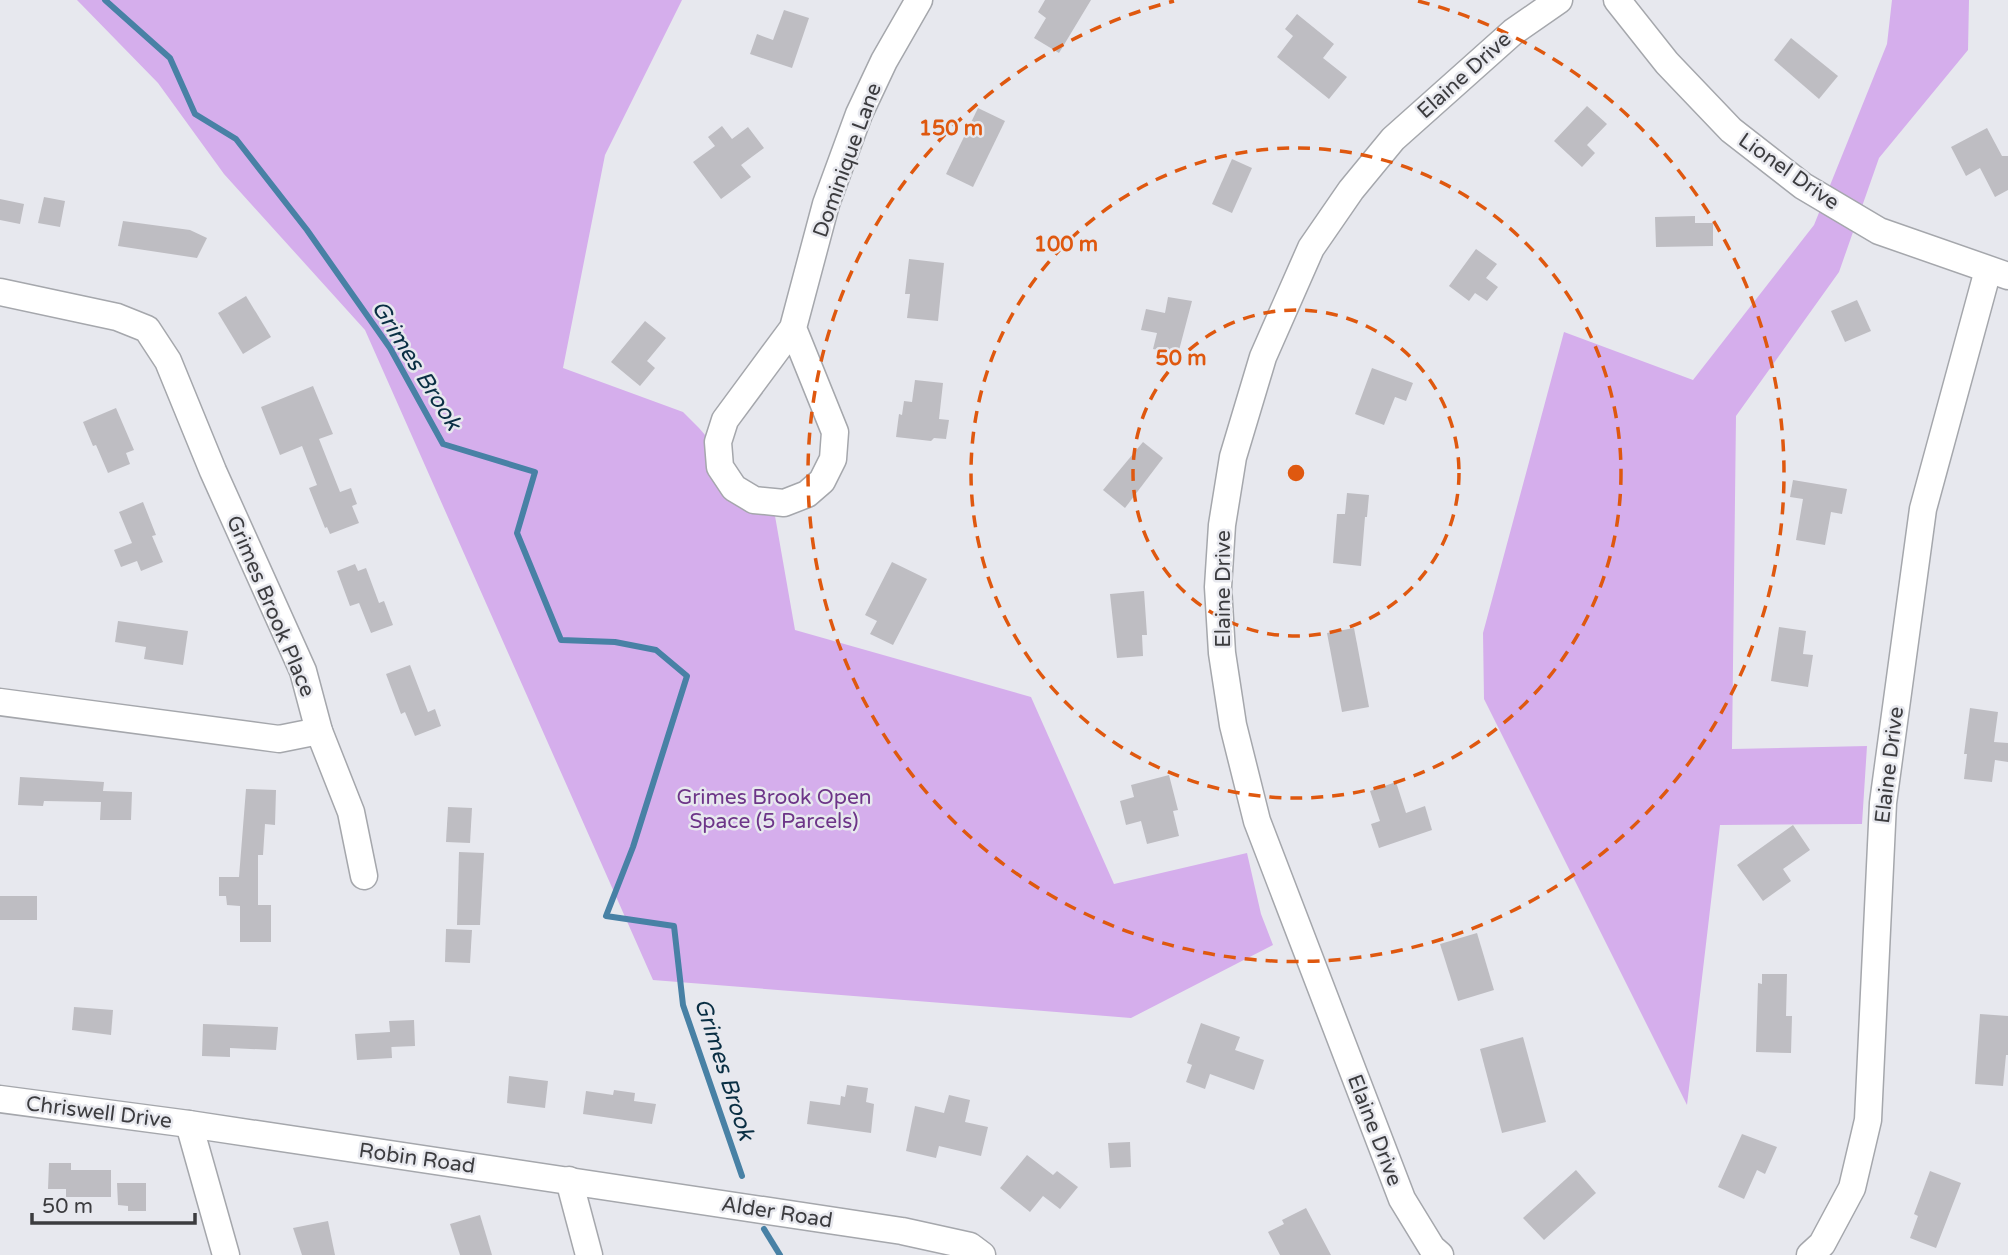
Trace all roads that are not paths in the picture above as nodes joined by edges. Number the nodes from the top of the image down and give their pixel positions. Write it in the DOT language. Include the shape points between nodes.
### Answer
graph roads {
  1 [pos="919,0"];
  2 [pos="1559,0"];
  3 [pos="1617,0"];
  4 [pos="1998,273"];
  5 [pos="0,292"];
  6 [pos="793,328"];
  7 [pos="0,702"];
  8 [pos="319,731"];
  9 [pos="364,876"];
  10 [pos="0,1099"];
  11 [pos="189,1124"];
  12 [pos="569,1180"];
  13 [pos="226,1255"];
  14 [pos="589,1255"];
  15 [pos="982,1255"];
  16 [pos="1440,1255"];
  17 [pos="1810,1255"];
  1 -- 6 [label="street, Dominique Lane" via="859,114 826,204"];
  2 -- 16 [label="street, Elaine Drive" via="1513,32 1393,139 1350,190 1311,248 1264,357 1233,457 1222,525 1218,587 1222,653 1233,725 1258,821 1402,1199"];
  3 -- 4 [label="street, Lionel Drive" via="1667,63 1731,130 1803,186 1879,231"];
  4 -- 17 [label="street, Elaine Drive" via="1923,509 1883,803 1868,1120 1852,1188 1822,1244"];
  5 -- 8 [label="street, Grimes Brook Place" via="117,317 147,329 169,361 303,671"];
  6 -- 6 [label="street, Dominique Lane" via="725,420 718,442 720,467 734,488 754,500 784,503 807,494 822,481 833,459 835,432"];
  7 -- 8 [label="street" via="279,739"];
  8 -- 9 [label="street, Grimes Brook Place" via="351,812"];
  10 -- 11 [label="street, Chriswell Drive"];
  11 -- 12 [label="street, Robin Road"];
  11 -- 13 [label="street, Chriswell Drive"];
  12 -- 14 [label="street"];
  12 -- 15 [label="street, Alder Road" via="902,1231 970,1246"];
}
